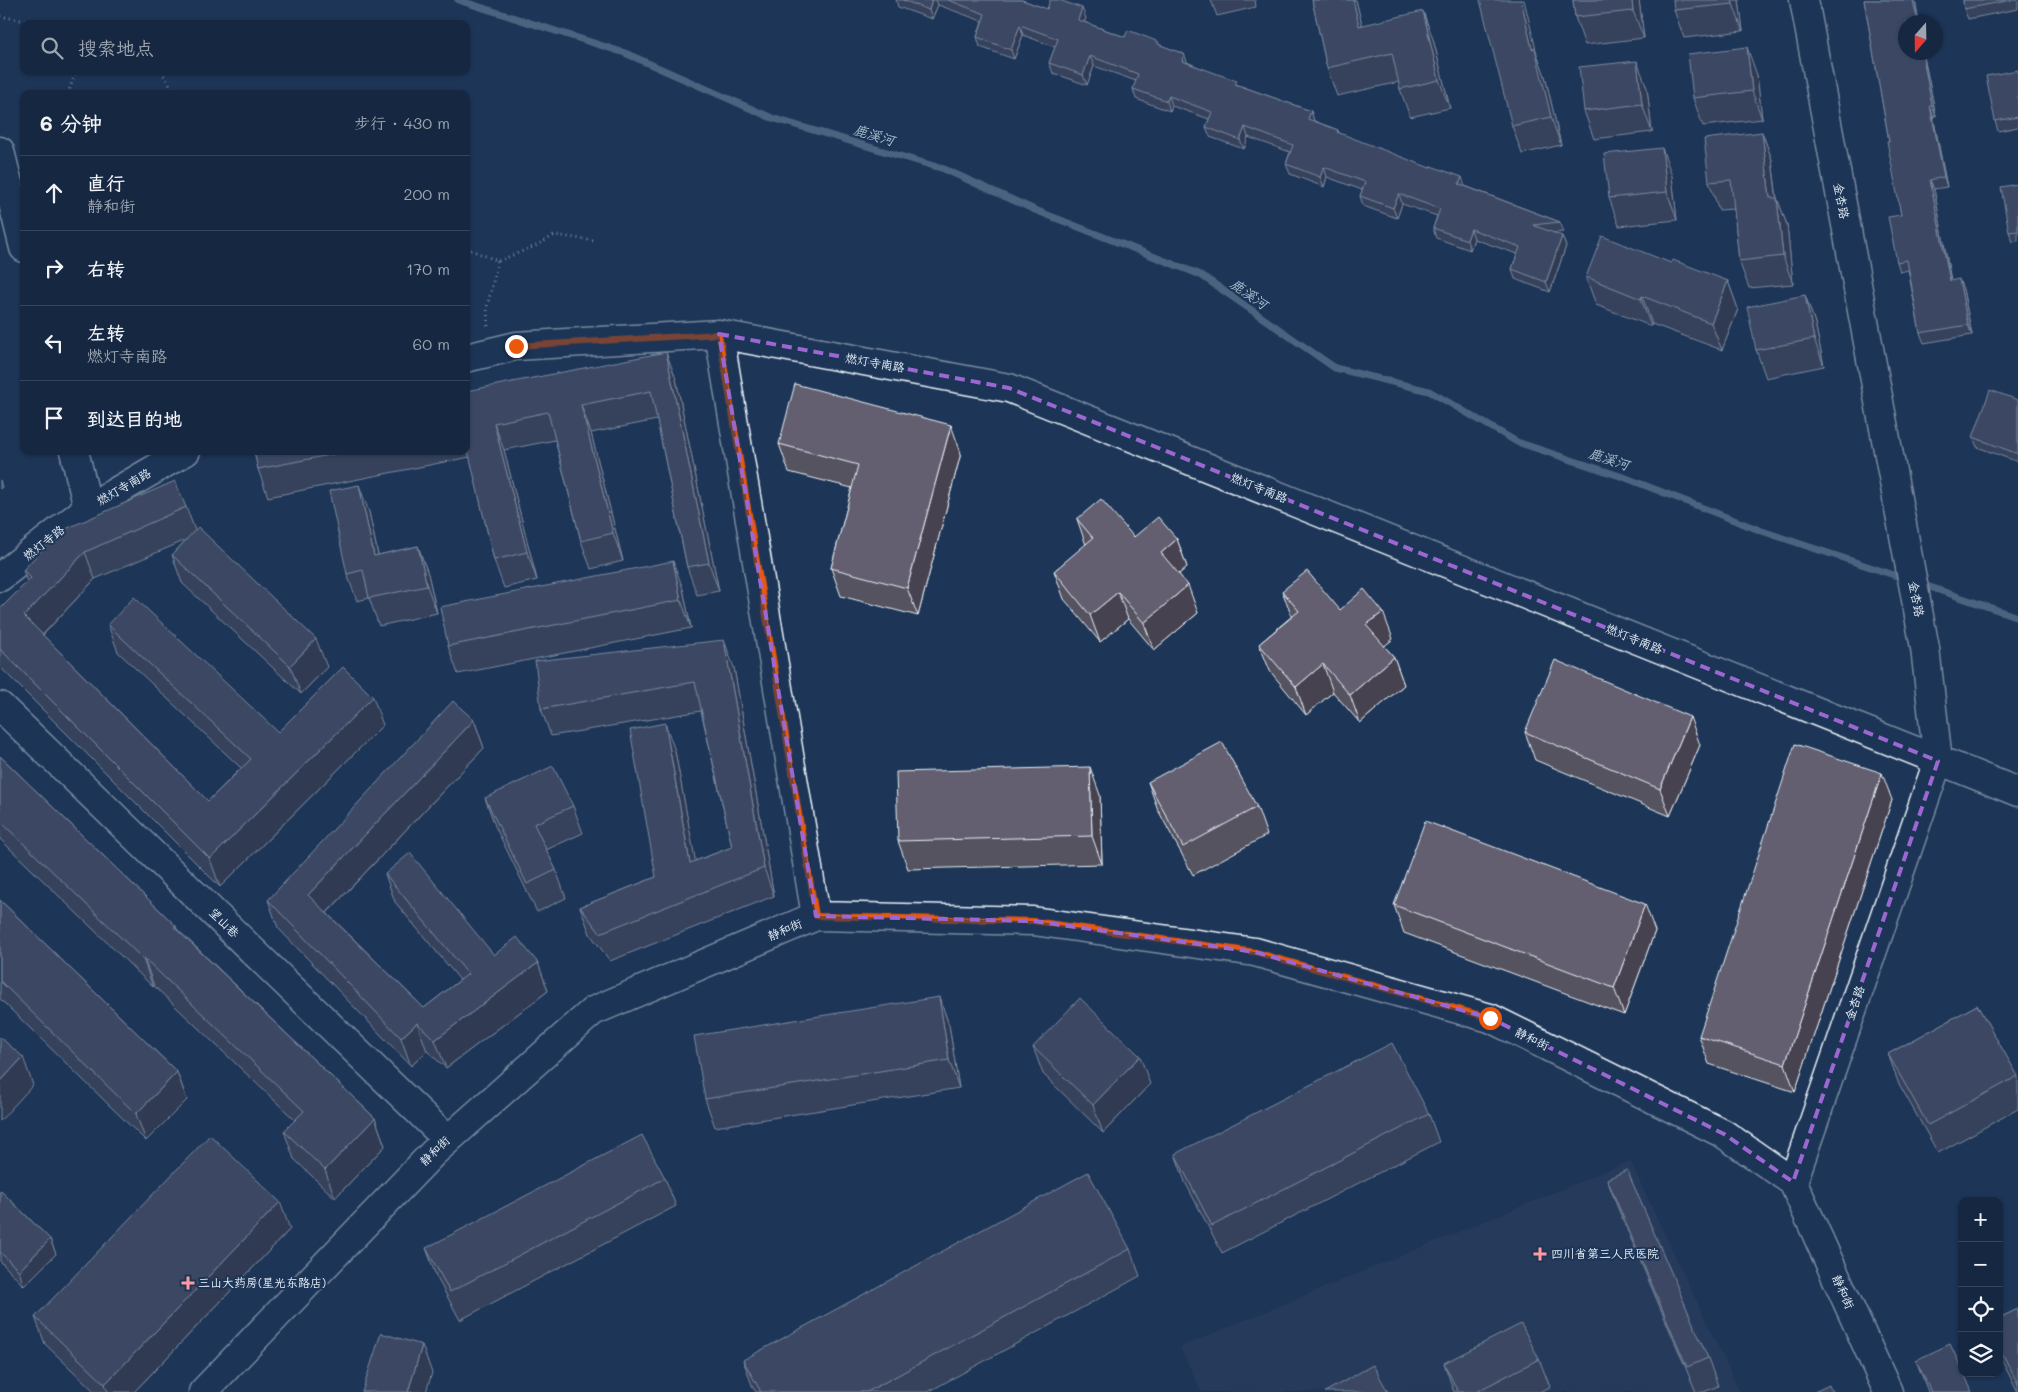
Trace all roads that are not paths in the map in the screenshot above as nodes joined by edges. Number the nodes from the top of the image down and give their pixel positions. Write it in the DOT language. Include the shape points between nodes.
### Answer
graph roads {
  1 [pos="1804,0"];
  2 [pos="0,151"];
  3 [pos="20,232"];
  4 [pos="719,334"];
  5 [pos="478,355"];
  6 [pos="75,455"];
  7 [pos="179,455"];
  8 [pos="88,508"];
  9 [pos="0,577"];
  10 [pos="0,706"];
  11 [pos="1938,760"];
  12 [pos="2018,792"];
  13 [pos="816,916"];
  14 [pos="448,1140"];
  15 [pos="1793,1182"];
  16 [pos="203,1392"];
  17 [pos="1888,1392"];
  1 -- 11 [label="street, 金杏路" via="1925,648"];
  2 -- 3 [label="street"];
  4 -- 5 [label="street, 燃灯寺南路" via="516,346"];
  4 -- 11 [label="street, 燃灯寺南路" via="1008,388"];
  4 -- 13 [label="street"];
  6 -- 8 [label="street"];
  7 -- 8 [label="street, 燃灯寺南路"];
  8 -- 9 [label="street, 燃灯寺路"];
  10 -- 14 [label="street, 望山巷"];
  11 -- 12 [label="street, 燃灯寺南路"];
  11 -- 15 [label="street, 金杏路"];
  13 -- 14 [label="street, 静和街" via="593,1011"];
  13 -- 15 [label="street, 静和街" via="1033,921 1255,952 1490,1018 1724,1134"];
  14 -- 16 [label="street, 静和街"];
  15 -- 17 [label="street, 静和街"];
}
